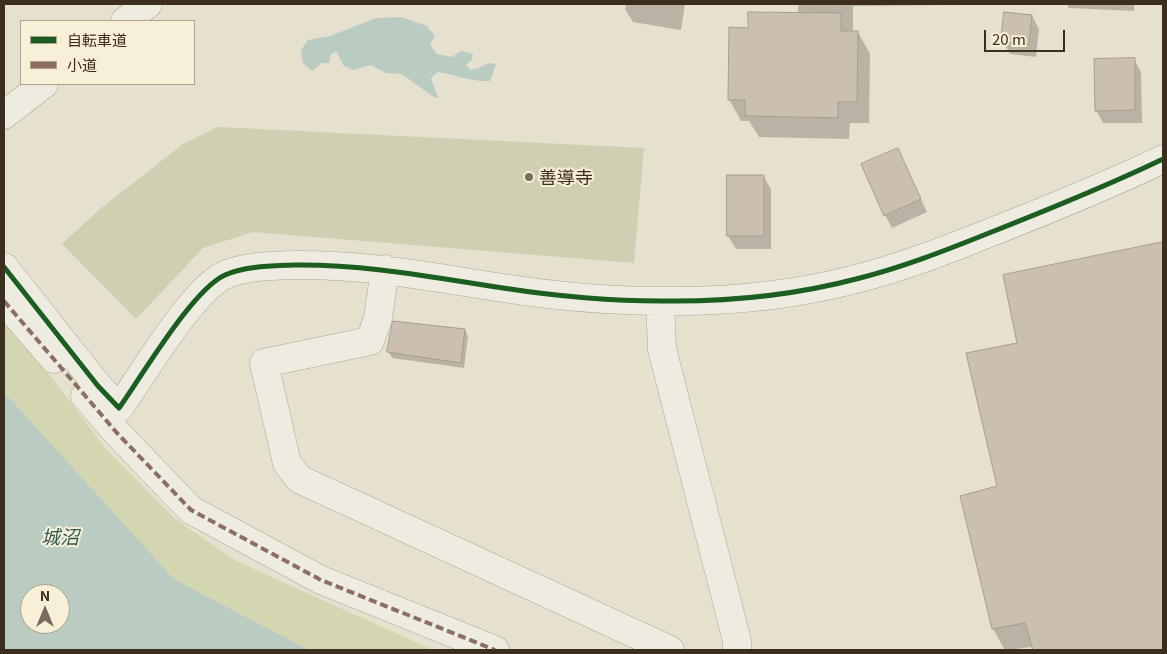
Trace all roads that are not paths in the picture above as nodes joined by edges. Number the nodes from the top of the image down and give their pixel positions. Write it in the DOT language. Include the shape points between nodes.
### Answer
graph roads {
  1 [pos="148,4"];
  2 [pos="126,20"];
  3 [pos="43,85"];
  4 [pos="4,115"];
  5 [pos="1163,159"];
  6 [pos="4,267"];
  7 [pos="385,269"];
  8 [pos="4,301"];
  9 [pos="660,302"];
  10 [pos="495,650"];
  11 [pos="670,650"];
  12 [pos="737,650"];
  1 -- 2 [label="street"];
  3 -- 4 [label="street"];
  5 -- 9 [label="street" via="1017,222 922,259 859,278 775,295"];
  6 -- 7 [label="street" via="119,408 183,316 211,284 226,275 279,266 334,265"];
  7 -- 9 [label="street" via="561,296"];
  7 -- 11 [label="street" via="378,318 370,341 264,363 287,462 299,479"];
  8 -- 10 [label="street" via="117,433 191,510 321,580"];
  9 -- 12 [label="street" via="662,348"];
}
